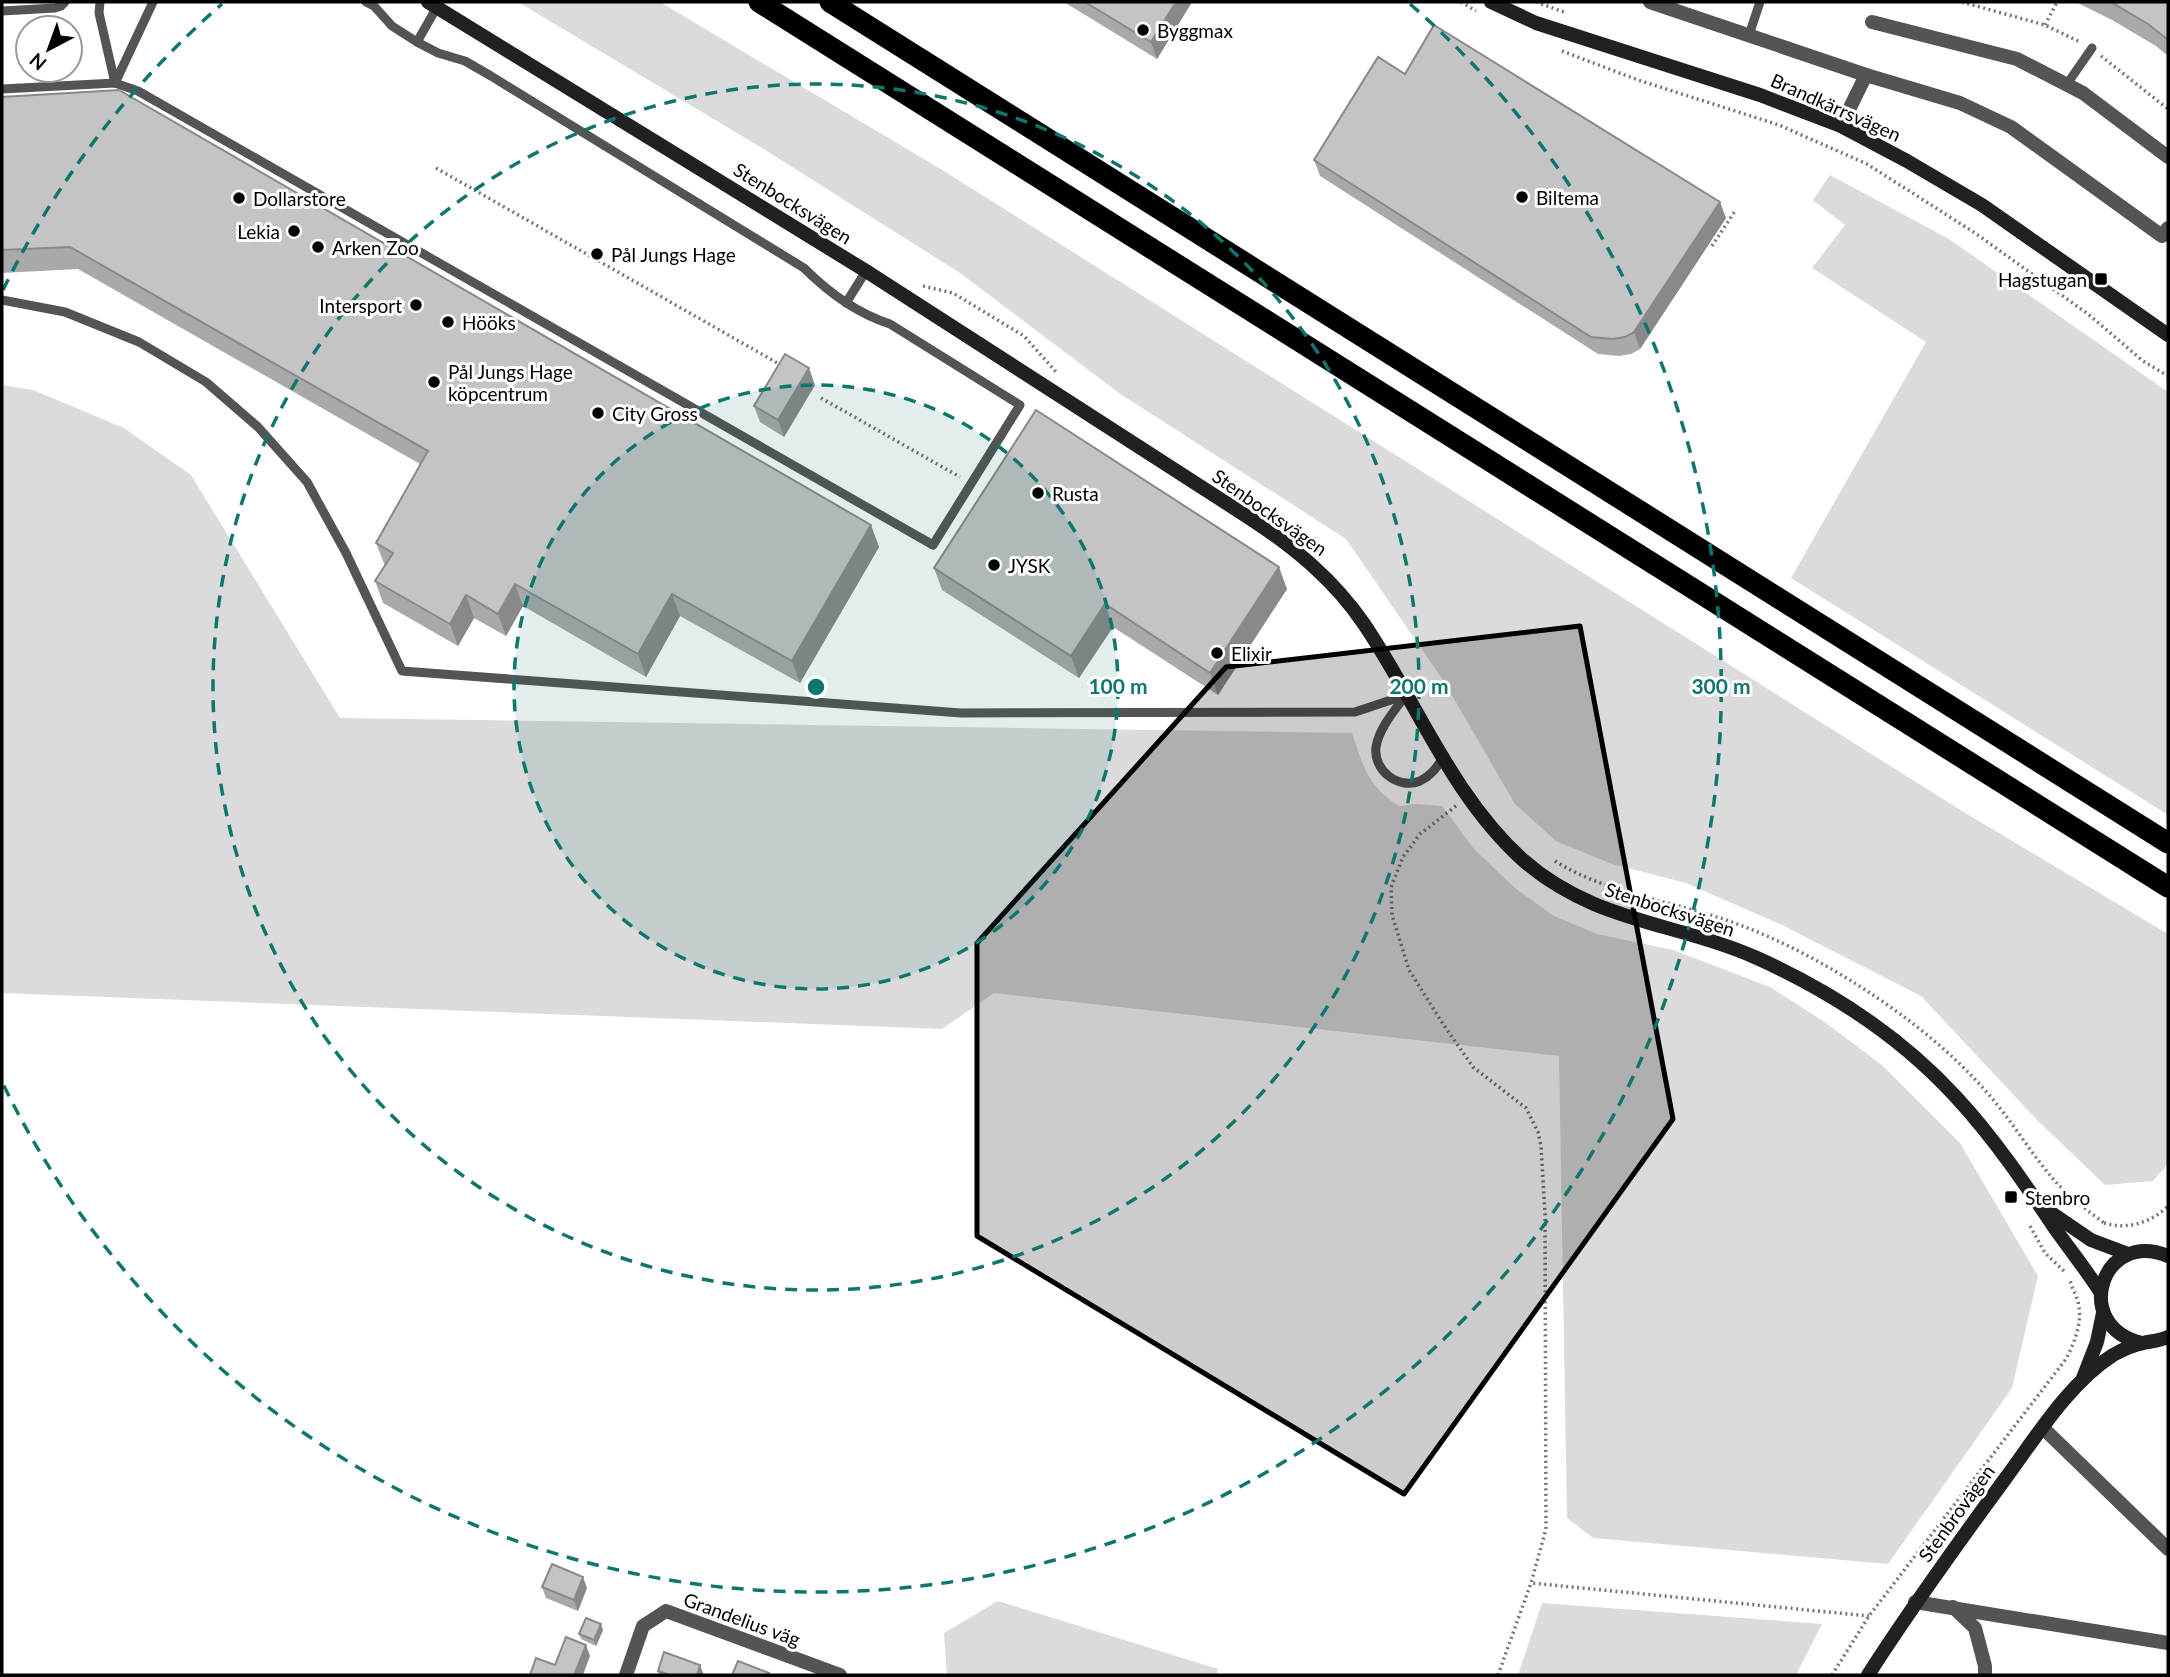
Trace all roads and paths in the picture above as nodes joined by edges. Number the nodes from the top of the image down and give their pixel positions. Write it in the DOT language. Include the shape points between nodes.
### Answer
graph roads {
  1 [pos="65,2"];
  2 [pos="100,2"];
  3 [pos="153,2"];
  4 [pos="366,2"];
  5 [pos="759,2"];
  6 [pos="830,2"];
  7 [pos="1461,2"];
  8 [pos="1491,2"];
  9 [pos="1650,2"];
  10 [pos="1760,2"];
  11 [pos="1962,2"];
  12 [pos="2057,2"];
  13 [pos="433,4"];
  14 [pos="2,11"];
  15 [pos="1478,12"];
  16 [pos="1872,22"];
  17 [pos="2045,25"];
  18 [pos="1749,35"];
  19 [pos="417,42"];
  20 [pos="1550,47"];
  21 [pos="2092,48"];
  22 [pos="1866,75"];
  23 [pos="115,83"];
  24 [pos="2067,84"];
  25 [pos="2,89"];
  26 [pos="2168,109"];
  27 [pos="1841,126"];
  28 [pos="2168,157"];
  29 [pos="436,168"];
  30 [pos="1735,212"];
  31 [pos="2168,228"];
  32 [pos="1713,246"];
  33 [pos="866,271"];
  34 [pos="915,284"];
  35 [pos="2,300"];
  36 [pos="846,303"];
  37 [pos="2168,335"];
  38 [pos="779,365"];
  39 [pos="2168,376"];
  40 [pos="1063,381"];
  41 [pos="821,398"];
  42 [pos="971,483"];
  43 [pos="1406,695"];
  44 [pos="1443,758"];
  45 [pos="1467,796"];
  46 [pos="2168,843"];
  47 [pos="1550,857"];
  48 [pos="2168,887"];
  49 [pos="2041,1205"];
  50 [pos="2168,1206"];
  51 [pos="2028,1222"];
  52 [pos="2104,1223"];
  53 [pos="2091,1240"];
  54 [pos="2168,1241"];
  55 [pos="2152,1250"];
  56 [pos="2128,1254"];
  57 [pos="2168,1256"];
  58 [pos="2078,1259"];
  59 [pos="2069,1276"];
  60 [pos="2101,1293"];
  61 [pos="2103,1313"];
  62 [pos="2168,1337"];
  63 [pos="2142,1343"];
  64 [pos="2083,1379"];
  65 [pos="2043,1428"];
  66 [pos="2168,1549"];
  67 [pos="1531,1583"];
  68 [pos="1915,1602"];
  69 [pos="1953,1607"];
  70 [pos="1869,1616"];
  71 [pos="2168,1643"];
  72 [pos="626,1675"];
  73 [pos="840,1675"];
  74 [pos="1498,1675"];
  75 [pos="1832,1675"];
  76 [pos="1868,1675"];
  77 [pos="1985,1675"];
  1 -- 14 [label="lane" via="55,8"];
  2 -- 23 [label="lane"];
  3 -- 23 [label="lane"];
  4 -- 19 [label="lane"];
  5 -- 48 [label="highway"];
  6 -- 46 [label="highway"];
  7 -- 15 [label="path"];
  8 -- 27 [label="street, Brandkärrsvägen" via="1536,23 1760,94"];
  9 -- 18 [label="street"];
  10 -- 18 [label="lane"];
  11 -- 17 [label="path"];
  12 -- 17 [label="path"];
  13 -- 19 [label="lane"];
  13 -- 33 [label="street, Stenbocksvägen"];
  16 -- 24 [label="street" via="2017,59"];
  17 -- 21 [label="path"];
  18 -- 22 [label="street"];
  19 -- 36 [label="lane" via="491,76 804,268"];
  20 -- 39 [label="path" via="1779,125 1867,164 1975,233"];
  21 -- 24 [label="lane"];
  21 -- 26 [label="path"];
  22 -- 27 [label="street"];
  22 -- 31 [label="street" via="1960,103 2011,127 2162,236"];
  23 -- 25 [label="lane"];
  23 -- 42 [label="lane" via="149,98 933,545"];
  24 -- 28 [label="street"];
  27 -- 37 [label="street, Brandkärrsvägen" via="1982,205"];
  29 -- 38 [label="path"];
  30 -- 32 [label="path"];
  33 -- 36 [label="lane"];
  33 -- 43 [label="street, Stenbocksvägen" via="1297,551 1345,598"];
  34 -- 40 [label="path" via="953,293 1024,336"];
  35 -- 43 [label="lane" via="65,312 139,342 206,382 258,427 307,482 402,671 961,713 1354,712"];
  36 -- 42 [label="lane" via="867,317 890,324 1020,405"];
  41 -- 42 [label="path"];
  43 -- 44 [label="street, Stenbocksvägen"];
  43 -- 44 [label="lane" via="1376,747 1381,770 1402,783 1416,782 1431,774"];
  44 -- 45 [label="street, Stenbocksvägen"];
  45 -- 49 [label="street, Stenbocksvägen" via="1523,860 1573,895 1606,910 1755,957 1862,1016 1955,1096"];
  45 -- 67 [label="path" via="1420,834 1403,857 1391,887 1392,915 1409,970 1443,1024 1473,1067 1526,1108 1541,1146 1546,1529"];
  47 -- 52 [label="path" via="1620,890 1722,918 1771,937 1868,992 1953,1059 1993,1099 2049,1174"];
  49 -- 53 [label="street, Stenbocksvägen"];
  49 -- 58 [label="street, Stenbocksvägen"];
  50 -- 52 [label="path" via="2145,1222"];
  51 -- 59 [label="path" via="2045,1253"];
  52 -- 53 [label="path"];
  53 -- 56 [label="street, Stenbocksvägen"];
  54 -- 55 [label="street"];
  55 -- 56 [label="street"];
  55 -- 57 [label="street"];
  56 -- 60 [label="street" via="2107,1272"];
  58 -- 59 [label="path"];
  58 -- 60 [label="street, Stenbocksvägen"];
  59 -- 70 [label="path" via="2080,1315 2066,1359"];
  60 -- 61 [label="street, Stenbrovägen"];
  61 -- 63 [label="street" via="2119,1333"];
  61 -- 64 [label="street, Stenbrovägen"];
  62 -- 63 [label="street, Stenbrovägen"];
  63 -- 64 [label="street, Stenbrovägen" via="2124,1349"];
  64 -- 65 [label="street, Stenbrovägen"];
  65 -- 66 [label="street"];
  65 -- 68 [label="street, Stenbrovägen"];
  67 -- 70 [label="path"];
  67 -- 74 [label="path"];
  68 -- 69 [label="street"];
  68 -- 76 [label="street, Stenbrovägen"];
  69 -- 71 [label="street"];
  69 -- 77 [label="street" via="1975,1628"];
  70 -- 75 [label="path"];
  72 -- 73 [label="street, Grandelius väg" via="643,1626 666,1611"];
}
